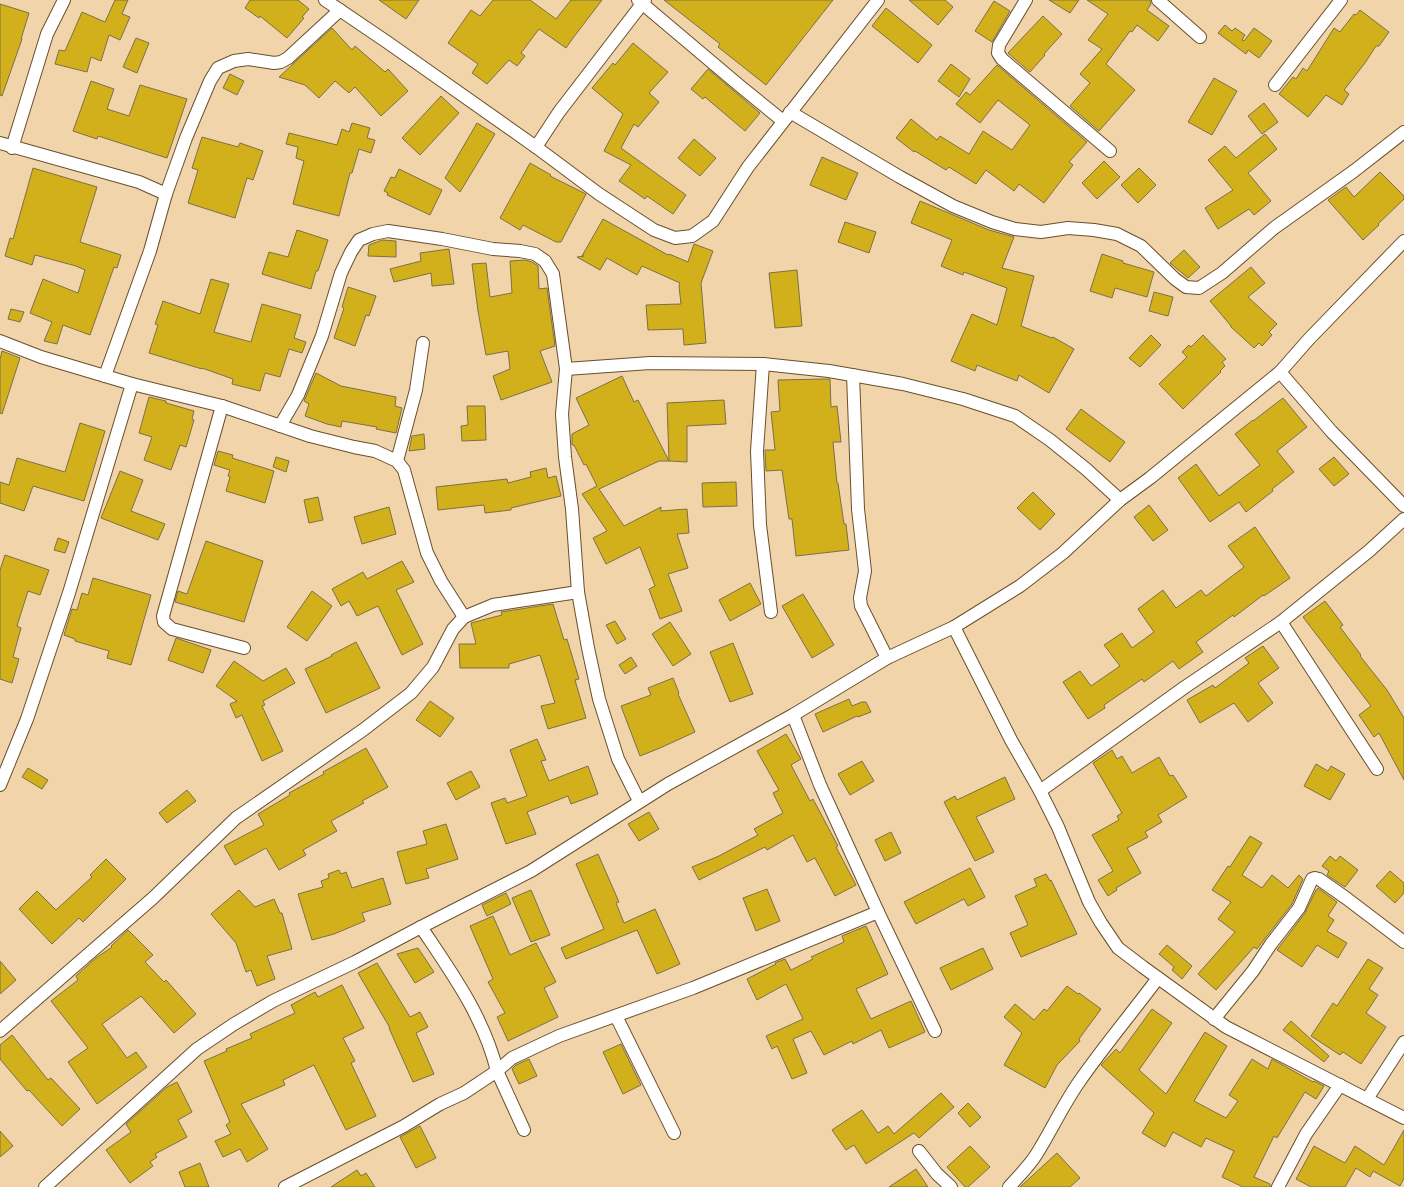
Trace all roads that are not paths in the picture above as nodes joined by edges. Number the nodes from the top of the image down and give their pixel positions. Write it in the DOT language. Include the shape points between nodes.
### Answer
graph roads {
  1 [pos="64,0"];
  2 [pos="325,0"];
  3 [pos="878,0"];
  4 [pos="1026,0"];
  5 [pos="1158,0"];
  6 [pos="1341,0"];
  7 [pos="642,1"];
  8 [pos="340,10"];
  9 [pos="1200,37"];
  10 [pos="1276,85"];
  11 [pos="786,116"];
  12 [pos="1404,132"];
  13 [pos="6,146"];
  14 [pos="536,147"];
  15 [pos="1110,151"];
  16 [pos="166,194"];
  17 [pos="1404,241"];
  18 [pos="0,342"];
  19 [pos="423,343"];
  20 [pos="763,364"];
  21 [pos="566,369"];
  22 [pos="1280,372"];
  23 [pos="853,375"];
  24 [pos="105,376"];
  25 [pos="132,384"];
  26 [pos="222,406"];
  27 [pos="280,426"];
  28 [pos="398,461"];
  29 [pos="1120,500"];
  30 [pos="1404,506"];
  31 [pos="1404,519"];
  32 [pos="578,592"];
  33 [pos="771,612"];
  34 [pos="464,617"];
  35 [pos="1281,622"];
  36 [pos="954,627"];
  37 [pos="244,648"];
  38 [pos="887,658"];
  39 [pos="793,715"];
  40 [pos="1377,770"];
  41 [pos="0,785"];
  42 [pos="1040,791"];
  43 [pos="639,801"];
  44 [pos="878,912"];
  45 [pos="421,927"];
  46 [pos="1404,942"];
  47 [pos="1158,978"];
  48 [pos="616,1016"];
  49 [pos="1214,1019"];
  50 [pos="0,1031"];
  51 [pos="935,1031"];
  52 [pos="1404,1042"];
  53 [pos="498,1070"];
  54 [pos="1340,1085"];
  55 [pos="1367,1099"];
  56 [pos="1404,1118"];
  57 [pos="524,1130"];
  58 [pos="674,1133"];
  59 [pos="919,1150"];
  60 [pos="45,1187"];
  61 [pos="284,1187"];
  62 [pos="951,1187"];
  63 [pos="1009,1187"];
  64 [pos="1278,1187"];
  1 -- 13 [label="street" via="47,34"];
  2 -- 8 [label="street"];
  3 -- 11 [label="street"];
  4 -- 15 [label="street" via="998,53"];
  5 -- 9 [label="street"];
  6 -- 10 [label="street"];
  7 -- 11 [label="street" via="740,86"];
  7 -- 14 [label="street"];
  8 -- 14 [label="street"];
  8 -- 16 [label="street" via="281,62 248,59 218,68"];
  11 -- 12 [label="street" via="953,206 1016,229 1041,232 1068,228 1117,234 1141,246 1186,287 1199,288 1222,274 1274,228"];
  11 -- 14 [label="street" via="712,221 692,236 675,238 654,230"];
  13 -- 16 [label="street" via="139,182"];
  16 -- 24 [label="street" via="150,251"];
  17 -- 22 [label="street"];
  18 -- 24 [label="street"];
  19 -- 28 [label="street" via="412,407"];
  20 -- 21 [label="street" via="650,363"];
  20 -- 23 [label="street"];
  20 -- 33 [label="street" via="757,451 760,525"];
  21 -- 27 [label="street" via="553,274 545,261 535,254 388,231 372,234 359,240 344,266 316,353"];
  21 -- 32 [label="street" via="562,414"];
  22 -- 29 [label="street"];
  22 -- 30 [label="street"];
  23 -- 29 [label="street" via="912,386 1014,416 1050,440"];
  23 -- 38 [label="street" via="858,509 865,571 860,598"];
  24 -- 25 [label="street"];
  25 -- 26 [label="street"];
  25 -- 41 [label="street" via="69,593 27,719"];
  26 -- 27 [label="street"];
  26 -- 37 [label="street" via="163,616 164,622 172,629"];
  27 -- 28 [label="street" via="375,451"];
  28 -- 34 [label="street" via="404,470 427,553"];
  29 -- 36 [label="street" via="1063,553 1020,586"];
  31 -- 35 [label="street"];
  32 -- 34 [label="street" via="493,605"];
  32 -- 43 [label="street" via="599,699 618,759"];
  34 -- 50 [label="street" via="453,629 433,667 410,693 363,730 236,818 153,898"];
  35 -- 40 [label="street"];
  35 -- 42 [label="street"];
  36 -- 38 [label="street"];
  36 -- 42 [label="street"];
  38 -- 39 [label="street"];
  39 -- 43 [label="street"];
  39 -- 44 [label="street" via="820,785"];
  42 -- 47 [label="street" via="1101,923 1118,948"];
  43 -- 45 [label="street" via="531,871"];
  44 -- 48 [label="street"];
  44 -- 51 [label="street"];
  45 -- 53 [label="street" via="482,1026"];
  45 -- 60 [label="street" via="273,1001 204,1044"];
  46 -- 49 [label="street" via="1319,878 1312,879 1299,908"];
  47 -- 49 [label="street"];
  47 -- 63 [label="street" via="1084,1075 1036,1156"];
  48 -- 53 [label="street" via="559,1036 512,1058"];
  48 -- 58 [label="street"];
  49 -- 54 [label="street"];
  52 -- 55 [label="street"];
  53 -- 57 [label="street"];
  53 -- 61 [label="street" via="404,1126"];
  54 -- 55 [label="street"];
  54 -- 64 [label="street" via="1306,1134"];
  55 -- 56 [label="street"];
  59 -- 62 [label="street"];
}
